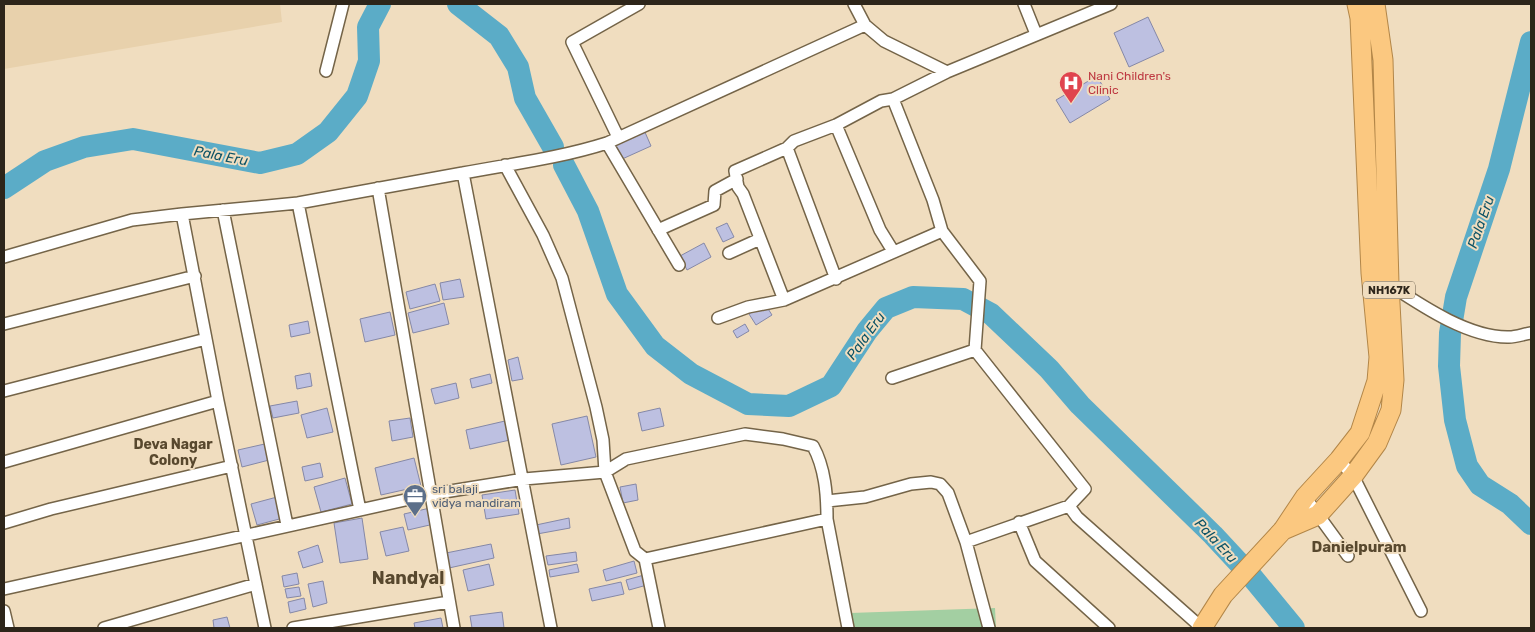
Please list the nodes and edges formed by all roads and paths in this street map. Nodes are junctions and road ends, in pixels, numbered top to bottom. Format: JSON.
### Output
{"nodes":[{"id":1,"x":343,"y":4,"type":"edge"},
{"id":2,"x":639,"y":4,"type":"edge"},
{"id":3,"x":854,"y":4,"type":"edge"},
{"id":4,"x":1024,"y":4,"type":"edge"},
{"id":5,"x":1111,"y":4,"type":"edge"},
{"id":6,"x":1356,"y":4,"type":"edge"},
{"id":7,"x":1375,"y":4,"type":"edge"},
{"id":8,"x":865,"y":25,"type":"junction"},
{"id":9,"x":1036,"y":34,"type":"junction"},
{"id":10,"x":326,"y":71,"type":"dead end"},
{"id":11,"x":947,"y":72,"type":"junction"},
{"id":12,"x":893,"y":99,"type":"junction"},
{"id":13,"x":836,"y":125,"type":"junction"},
{"id":14,"x":618,"y":137,"type":"junction"},
{"id":15,"x":607,"y":143,"type":"junction"},
{"id":16,"x":787,"y":148,"type":"junction"},
{"id":17,"x":505,"y":165,"type":"junction"},
{"id":18,"x":463,"y":173,"type":"junction"},
{"id":19,"x":737,"y":179,"type":"junction"},
{"id":20,"x":378,"y":188,"type":"junction"},
{"id":21,"x":298,"y":203,"type":"junction"},
{"id":22,"x":223,"y":210,"type":"junction"},
{"id":23,"x":182,"y":214,"type":"junction"},
{"id":24,"x":658,"y":230,"type":"junction"},
{"id":25,"x":942,"y":231,"type":"junction"},
{"id":26,"x":760,"y":239,"type":"junction"},
{"id":27,"x":893,"y":251,"type":"junction"},
{"id":28,"x":729,"y":253,"type":"dead end"},
{"id":29,"x":4,"y":258,"type":"edge"},
{"id":30,"x":679,"y":266,"type":"dead end"},
{"id":31,"x":1371,"y":273,"type":"junction"},
{"id":32,"x":195,"y":276,"type":"junction"},
{"id":33,"x":836,"y":279,"type":"junction"},
{"id":34,"x":1389,"y":284,"type":"junction"},
{"id":35,"x":784,"y":300,"type":"junction"},
{"id":36,"x":718,"y":318,"type":"dead end"},
{"id":37,"x":4,"y":324,"type":"edge"},
{"id":38,"x":1531,"y":333,"type":"edge"},
{"id":39,"x":206,"y":339,"type":"junction"},
{"id":40,"x":975,"y":350,"type":"junction"},
{"id":41,"x":892,"y":378,"type":"dead end"},
{"id":42,"x":4,"y":391,"type":"edge"},
{"id":43,"x":218,"y":401,"type":"junction"},
{"id":44,"x":1339,"y":460,"type":"junction"},
{"id":45,"x":4,"y":462,"type":"edge"},
{"id":46,"x":232,"y":466,"type":"junction"},
{"id":47,"x":605,"y":472,"type":"junction"},
{"id":48,"x":1353,"y":476,"type":"junction"},
{"id":49,"x":524,"y":479,"type":"junction"},
{"id":50,"x":432,"y":494,"type":"junction"},
{"id":51,"x":1305,"y":497,"type":"junction"},
{"id":52,"x":827,"y":501,"type":"junction"},
{"id":53,"x":1069,"y":506,"type":"junction"},
{"id":54,"x":360,"y":510,"type":"junction"},
{"id":55,"x":1318,"y":515,"type":"junction"},
{"id":56,"x":827,"y":519,"type":"junction"},
{"id":57,"x":1019,"y":522,"type":"junction"},
{"id":58,"x":4,"y":523,"type":"edge"},
{"id":59,"x":287,"y":525,"type":"junction"},
{"id":60,"x":1283,"y":530,"type":"junction"},
{"id":61,"x":246,"y":534,"type":"junction"},
{"id":62,"x":966,"y":542,"type":"junction"},
{"id":63,"x":1348,"y":556,"type":"dead end"},
{"id":64,"x":645,"y":559,"type":"junction"},
{"id":65,"x":256,"y":584,"type":"junction"},
{"id":66,"x":4,"y":589,"type":"edge"},
{"id":67,"x":449,"y":602,"type":"junction"},
{"id":68,"x":4,"y":611,"type":"edge"},
{"id":69,"x":1421,"y":611,"type":"dead end"},
{"id":70,"x":8,"y":628,"type":"edge"},
{"id":71,"x":104,"y":628,"type":"edge"},
{"id":72,"x":265,"y":628,"type":"edge"},
{"id":73,"x":294,"y":628,"type":"edge"},
{"id":74,"x":454,"y":628,"type":"edge"},
{"id":75,"x":550,"y":628,"type":"edge"},
{"id":76,"x":659,"y":628,"type":"edge"},
{"id":77,"x":848,"y":628,"type":"edge"},
{"id":78,"x":988,"y":628,"type":"edge"},
{"id":79,"x":1109,"y":628,"type":"edge"},
{"id":80,"x":1202,"y":628,"type":"edge"}],
"edges":[{"from":1,"to":10,"type":"street"},
{"from":2,"to":14,"type":"street"},
{"from":3,"to":8,"type":"street"},
{"from":4,"to":9,"type":"street"},
{"from":5,"to":9,"type":"street"},
{"from":6,"to":31,"type":"highway","number":"NH167K"},
{"from":7,"to":34,"type":"highway","number":"NH167K"},
{"from":8,"to":11,"type":"street"},
{"from":8,"to":14,"type":"street"},
{"from":9,"to":11,"type":"street"},
{"from":11,"to":12,"type":"street"},
{"from":12,"to":13,"type":"street"},
{"from":12,"to":25,"type":"street"},
{"from":13,"to":16,"type":"street"},
{"from":13,"to":27,"type":"street"},
{"from":14,"to":15,"type":"street"},
{"from":15,"to":17,"type":"street"},
{"from":15,"to":24,"type":"street"},
{"from":16,"to":19,"type":"street"},
{"from":16,"to":33,"type":"street"},
{"from":17,"to":18,"type":"street"},
{"from":17,"to":47,"type":"street"},
{"from":18,"to":20,"type":"street"},
{"from":18,"to":49,"type":"street"},
{"from":19,"to":24,"type":"street"},
{"from":19,"to":26,"type":"street"},
{"from":20,"to":21,"type":"street"},
{"from":20,"to":50,"type":"street"},
{"from":21,"to":22,"type":"street"},
{"from":21,"to":54,"type":"street"},
{"from":22,"to":23,"type":"street"},
{"from":22,"to":59,"type":"street"},
{"from":23,"to":29,"type":"street"},
{"from":23,"to":32,"type":"street"},
{"from":24,"to":30,"type":"street"},
{"from":25,"to":27,"type":"street"},
{"from":25,"to":40,"type":"street"},
{"from":26,"to":28,"type":"street"},
{"from":26,"to":35,"type":"street"},
{"from":27,"to":33,"type":"street"},
{"from":31,"to":34,"type":"street"},
{"from":31,"to":44,"type":"highway","number":"NH167K"},
{"from":32,"to":37,"type":"street"},
{"from":32,"to":39,"type":"street"},
{"from":33,"to":35,"type":"street"},
{"from":34,"to":38,"type":"street"},
{"from":34,"to":48,"type":"highway","number":"NH167K"},
{"from":35,"to":36,"type":"street"},
{"from":39,"to":42,"type":"street"},
{"from":39,"to":43,"type":"street"},
{"from":40,"to":41,"type":"street"},
{"from":40,"to":53,"type":"street"},
{"from":43,"to":45,"type":"street"},
{"from":43,"to":46,"type":"street"},
{"from":44,"to":48,"type":"street"},
{"from":44,"to":51,"type":"highway","number":"NH167K"},
{"from":46,"to":58,"type":"street"},
{"from":46,"to":61,"type":"street"},
{"from":47,"to":49,"type":"street"},
{"from":47,"to":52,"type":"street"},
{"from":47,"to":64,"type":"street"},
{"from":48,"to":55,"type":"highway","number":"NH167K"},
{"from":48,"to":69,"type":"street"},
{"from":49,"to":50,"type":"street"},
{"from":49,"to":75,"type":"street"},
{"from":50,"to":54,"type":"street"},
{"from":50,"to":67,"type":"street"},
{"from":51,"to":55,"type":"street"},
{"from":51,"to":60,"type":"highway","number":"NH167K"},
{"from":52,"to":56,"type":"street"},
{"from":52,"to":62,"type":"street"},
{"from":53,"to":57,"type":"street"},
{"from":53,"to":80,"type":"street"},
{"from":54,"to":59,"type":"street"},
{"from":55,"to":60,"type":"highway","number":"NH167K"},
{"from":55,"to":63,"type":"street"},
{"from":56,"to":64,"type":"street"},
{"from":56,"to":77,"type":"street"},
{"from":57,"to":62,"type":"street"},
{"from":57,"to":79,"type":"street"},
{"from":59,"to":61,"type":"street"},
{"from":60,"to":80,"type":"highway","number":"NH167K"},
{"from":61,"to":65,"type":"street"},
{"from":61,"to":66,"type":"street"},
{"from":62,"to":78,"type":"street"},
{"from":64,"to":76,"type":"street"},
{"from":65,"to":71,"type":"street"},
{"from":65,"to":72,"type":"street"},
{"from":67,"to":73,"type":"street"},
{"from":67,"to":74,"type":"street"},
{"from":68,"to":70,"type":"street"}]}
